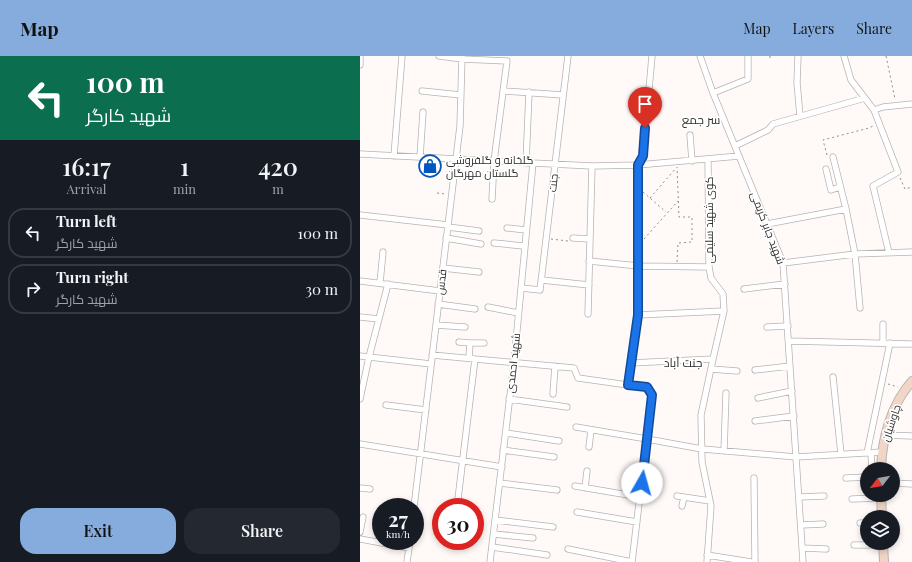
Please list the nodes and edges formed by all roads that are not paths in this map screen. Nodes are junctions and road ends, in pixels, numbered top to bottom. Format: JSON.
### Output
{"nodes":[{"id":1,"x":360,"y":56,"type":"edge"},
{"id":2,"x":402,"y":56,"type":"edge"},
{"id":3,"x":439,"y":56,"type":"edge"},
{"id":4,"x":568,"y":56,"type":"edge"},
{"id":5,"x":652,"y":56,"type":"edge"},
{"id":6,"x":700,"y":56,"type":"edge"},
{"id":7,"x":748,"y":56,"type":"edge"},
{"id":8,"x":798,"y":56,"type":"edge"},
{"id":9,"x":844,"y":56,"type":"edge"},
{"id":10,"x":462,"y":57,"type":"edge"},
{"id":11,"x":360,"y":65,"type":"edge"},
{"id":12,"x":503,"y":90,"type":"junction"},
{"id":13,"x":422,"y":91,"type":"dead end"},
{"id":14,"x":529,"y":92,"type":"junction"},
{"id":15,"x":713,"y":92,"type":"junction"},
{"id":16,"x":461,"y":95,"type":"junction"},
{"id":17,"x":563,"y":95,"type":"junction"},
{"id":18,"x":865,"y":98,"type":"junction"},
{"id":19,"x":912,"y":104,"type":"edge"},
{"id":20,"x":874,"y":110,"type":"junction"},
{"id":21,"x":423,"y":112,"type":"dead end"},
{"id":22,"x":800,"y":116,"type":"junction"},
{"id":23,"x":690,"y":134,"type":"dead end"},
{"id":24,"x":735,"y":146,"type":"junction"},
{"id":25,"x":360,"y":154,"type":"edge"},
{"id":26,"x":394,"y":156,"type":"junction"},
{"id":27,"x":739,"y":156,"type":"junction"},
{"id":28,"x":420,"y":157,"type":"junction"},
{"id":29,"x":833,"y":157,"type":"road end"},
{"id":30,"x":456,"y":159,"type":"junction"},
{"id":31,"x":708,"y":159,"type":"junction"},
{"id":32,"x":494,"y":161,"type":"junction"},
{"id":33,"x":692,"y":161,"type":"junction"},
{"id":34,"x":526,"y":163,"type":"junction"},
{"id":35,"x":533,"y":163,"type":"junction"},
{"id":36,"x":555,"y":164,"type":"junction"},
{"id":37,"x":638,"y":165,"type":"junction"},
{"id":38,"x":592,"y":166,"type":"junction"},
{"id":39,"x":826,"y":169,"type":"dead end"},
{"id":40,"x":840,"y":187,"type":"junction"},
{"id":41,"x":492,"y":199,"type":"dead end"},
{"id":42,"x":846,"y":209,"type":"junction"},
{"id":43,"x":360,"y":215,"type":"edge"},
{"id":44,"x":768,"y":224,"type":"junction"},
{"id":45,"x":448,"y":226,"type":"junction"},
{"id":46,"x":506,"y":228,"type":"dead end"},
{"id":47,"x":479,"y":230,"type":"dead end"},
{"id":48,"x":526,"y":230,"type":"junction"},
{"id":49,"x":446,"y":238,"type":"junction"},
{"id":50,"x":573,"y":238,"type":"road end"},
{"id":51,"x":590,"y":239,"type":"junction"},
{"id":52,"x":494,"y":243,"type":"dead end"},
{"id":53,"x":481,"y":244,"type":"dead end"},
{"id":54,"x":524,"y":246,"type":"junction"},
{"id":55,"x":383,"y":252,"type":"dead end"},
{"id":56,"x":912,"y":252,"type":"edge"},
{"id":57,"x":889,"y":253,"type":"junction"},
{"id":58,"x":855,"y":254,"type":"junction"},
{"id":59,"x":590,"y":261,"type":"junction"},
{"id":60,"x":783,"y":263,"type":"junction"},
{"id":61,"x":639,"y":266,"type":"junction"},
{"id":62,"x":709,"y":267,"type":"junction"},
{"id":63,"x":443,"y":268,"type":"junction"},
{"id":64,"x":479,"y":272,"type":"dead end"},
{"id":65,"x":542,"y":280,"type":"junction"},
{"id":66,"x":360,"y":281,"type":"edge"},
{"id":67,"x":380,"y":283,"type":"junction"},
{"id":68,"x":388,"y":284,"type":"junction"},
{"id":69,"x":785,"y":284,"type":"junction"},
{"id":70,"x":589,"y":285,"type":"junction"},
{"id":71,"x":521,"y":288,"type":"junction"},
{"id":72,"x":744,"y":289,"type":"dead end"},
{"id":73,"x":440,"y":291,"type":"junction"},
{"id":74,"x":438,"y":304,"type":"junction"},
{"id":75,"x":488,"y":307,"type":"dead end"},
{"id":76,"x":860,"y":308,"type":"dead end"},
{"id":77,"x":475,"y":309,"type":"dead end"},
{"id":78,"x":724,"y":311,"type":"junction"},
{"id":79,"x":518,"y":313,"type":"junction"},
{"id":80,"x":588,"y":314,"type":"dead end"},
{"id":81,"x":638,"y":315,"type":"junction"},
{"id":82,"x":360,"y":317,"type":"edge"},
{"id":83,"x":379,"y":319,"type":"junction"},
{"id":84,"x":883,"y":324,"type":"dead end"},
{"id":85,"x":436,"y":325,"type":"junction"},
{"id":86,"x":788,"y":326,"type":"junction"},
{"id":87,"x":465,"y":327,"type":"dead end"},
{"id":88,"x":767,"y":327,"type":"dead end"},
{"id":89,"x":788,"y":341,"type":"junction"},
{"id":90,"x":459,"y":342,"type":"dead end"},
{"id":91,"x":470,"y":343,"type":"junction"},
{"id":92,"x":484,"y":343,"type":"dead end"},
{"id":93,"x":887,"y":343,"type":"junction"},
{"id":94,"x":912,"y":344,"type":"edge"},
{"id":95,"x":432,"y":355,"type":"junction"},
{"id":96,"x":360,"y":356,"type":"edge"},
{"id":97,"x":369,"y":357,"type":"junction"},
{"id":98,"x":472,"y":359,"type":"junction"},
{"id":99,"x":713,"y":359,"type":"junction"},
{"id":100,"x":514,"y":362,"type":"junction"},
{"id":101,"x":631,"y":363,"type":"junction"},
{"id":102,"x":431,"y":364,"type":"junction"},
{"id":103,"x":555,"y":366,"type":"junction"},
{"id":104,"x":790,"y":366,"type":"junction"},
{"id":105,"x":711,"y":369,"type":"junction"},
{"id":106,"x":755,"y":370,"type":"dead end"},
{"id":107,"x":737,"y":371,"type":"dead end"},
{"id":108,"x":833,"y":377,"type":"dead end"},
{"id":109,"x":912,"y":381,"type":"edge"},
{"id":110,"x":628,"y":385,"type":"junction"},
{"id":111,"x":908,"y":389,"type":"edge"},
{"id":112,"x":792,"y":391,"type":"junction"},
{"id":113,"x":726,"y":393,"type":"dead end"},
{"id":114,"x":553,"y":394,"type":"dead end"},
{"id":115,"x":758,"y":398,"type":"dead end"},
{"id":116,"x":360,"y":399,"type":"edge"},
{"id":117,"x":509,"y":399,"type":"junction"},
{"id":118,"x":386,"y":405,"type":"dead end"},
{"id":119,"x":567,"y":407,"type":"dead end"},
{"id":120,"x":426,"y":410,"type":"junction"},
{"id":121,"x":794,"y":416,"type":"junction"},
{"id":122,"x":755,"y":421,"type":"dead end"},
{"id":123,"x":576,"y":428,"type":"dead end"},
{"id":124,"x":591,"y":430,"type":"junction"},
{"id":125,"x":506,"y":433,"type":"junction"},
{"id":126,"x":885,"y":435,"type":"junction"},
{"id":127,"x":912,"y":436,"type":"edge"},
{"id":128,"x":647,"y":439,"type":"junction"},
{"id":129,"x":559,"y":441,"type":"dead end"},
{"id":130,"x":360,"y":444,"type":"edge"},
{"id":131,"x":590,"y":447,"type":"dead end"},
{"id":132,"x":702,"y":449,"type":"junction"},
{"id":133,"x":504,"y":450,"type":"junction"},
{"id":134,"x":724,"y":451,"type":"junction"},
{"id":135,"x":882,"y":452,"type":"junction"},
{"id":136,"x":869,"y":453,"type":"junction"},
{"id":137,"x":421,"y":454,"type":"junction"},
{"id":138,"x":841,"y":454,"type":"junction"},
{"id":139,"x":554,"y":457,"type":"dead end"},
{"id":140,"x":796,"y":457,"type":"junction"},
{"id":141,"x":462,"y":461,"type":"junction"},
{"id":142,"x":871,"y":462,"type":"edge"},
{"id":143,"x":881,"y":462,"type":"edge"},
{"id":144,"x":502,"y":467,"type":"junction"},
{"id":145,"x":587,"y":471,"type":"dead end"},
{"id":146,"x":860,"y":477,"type":"edge"},
{"id":147,"x":754,"y":478,"type":"dead end"},
{"id":148,"x":846,"y":478,"type":"dead end"},
{"id":149,"x":500,"y":482,"type":"junction"},
{"id":150,"x":900,"y":483,"type":"edge"},
{"id":151,"x":912,"y":484,"type":"edge"},
{"id":152,"x":575,"y":486,"type":"dead end"},
{"id":153,"x":360,"y":488,"type":"edge"},
{"id":154,"x":585,"y":488,"type":"junction"},
{"id":155,"x":370,"y":490,"type":"dead end"},
{"id":156,"x":557,"y":490,"type":"dead end"},
{"id":157,"x":677,"y":496,"type":"dead end"},
{"id":158,"x":799,"y":496,"type":"junction"},
{"id":159,"x":824,"y":496,"type":"dead end"},
{"id":160,"x":640,"y":497,"type":"junction"},
{"id":161,"x":684,"y":497,"type":"junction"},
{"id":162,"x":415,"y":498,"type":"edge"},
{"id":163,"x":458,"y":498,"type":"edge"},
{"id":164,"x":860,"y":498,"type":"edge"},
{"id":165,"x":852,"y":499,"type":"dead end"},
{"id":166,"x":710,"y":501,"type":"junction"},
{"id":167,"x":682,"y":506,"type":"dead end"},
{"id":168,"x":577,"y":512,"type":"dead end"},
{"id":169,"x":363,"y":517,"type":"dead end"},
{"id":170,"x":495,"y":520,"type":"junction"},
{"id":171,"x":637,"y":522,"type":"junction"},
{"id":172,"x":823,"y":524,"type":"dead end"},
{"id":173,"x":801,"y":525,"type":"junction"},
{"id":174,"x":553,"y":527,"type":"dead end"},
{"id":175,"x":360,"y":532,"type":"edge"},
{"id":176,"x":494,"y":534,"type":"junction"},
{"id":177,"x":532,"y":538,"type":"dead end"},
{"id":178,"x":360,"y":539,"type":"edge"},
{"id":179,"x":372,"y":541,"type":"edge"},
{"id":180,"x":854,"y":545,"type":"dead end"},
{"id":181,"x":860,"y":545,"type":"edge"},
{"id":182,"x":492,"y":547,"type":"junction"},
{"id":183,"x":802,"y":548,"type":"junction"},
{"id":184,"x":568,"y":549,"type":"dead end"},
{"id":185,"x":826,"y":549,"type":"dead end"},
{"id":186,"x":409,"y":550,"type":"edge"},
{"id":187,"x":883,"y":550,"type":"edge"},
{"id":188,"x":547,"y":555,"type":"dead end"},
{"id":189,"x":708,"y":555,"type":"junction"},
{"id":190,"x":408,"y":562,"type":"edge"},
{"id":191,"x":490,"y":562,"type":"edge"},
{"id":192,"x":632,"y":562,"type":"edge"},
{"id":193,"x":707,"y":562,"type":"edge"},
{"id":194,"x":750,"y":562,"type":"edge"},
{"id":195,"x":755,"y":562,"type":"edge"},
{"id":196,"x":803,"y":562,"type":"edge"},
{"id":197,"x":884,"y":562,"type":"edge"}],
"edges":[{"from":1,"to":11,"type":"street"},
{"from":2,"to":26,"type":"street"},
{"from":3,"to":10,"type":"street"},
{"from":4,"to":17,"type":"street","name":"جنت"},
{"from":5,"to":37,"type":"street"},
{"from":6,"to":15,"type":"street","name":"شهید جابر کریمی"},
{"from":7,"to":15,"type":"street"},
{"from":8,"to":22,"type":"street"},
{"from":9,"to":18,"type":"street"},
{"from":10,"to":12,"type":"street"},
{"from":10,"to":16,"type":"street","name":"قدس"},
{"from":12,"to":14,"type":"street"},
{"from":12,"to":32,"type":"street"},
{"from":13,"to":16,"type":"street"},
{"from":14,"to":17,"type":"street"},
{"from":14,"to":34,"type":"street"},
{"from":15,"to":24,"type":"street","name":"شهید جابر کریمی"},
{"from":16,"to":30,"type":"street","name":"قدس"},
{"from":17,"to":36,"type":"street","name":"جنت"},
{"from":18,"to":20,"type":"street"},
{"from":18,"to":22,"type":"street"},
{"from":19,"to":20,"type":"street"},
{"from":20,"to":57,"type":"street"},
{"from":21,"to":28,"type":"street"},
{"from":22,"to":24,"type":"street"},
{"from":23,"to":33,"type":"street"},
{"from":24,"to":27,"type":"street","name":"شهید جابر کریمی"},
{"from":25,"to":26,"type":"street"},
{"from":26,"to":28,"type":"street"},
{"from":27,"to":31,"type":"street"},
{"from":27,"to":44,"type":"street","name":"شهید جابر کریمی"},
{"from":28,"to":30,"type":"street"},
{"from":29,"to":40,"type":"street"},
{"from":30,"to":32,"type":"street"},
{"from":30,"to":45,"type":"street","name":"قدس"},
{"from":31,"to":33,"type":"street"},
{"from":31,"to":62,"type":"street","name":"کوی شهید سلیمی"},
{"from":32,"to":34,"type":"street"},
{"from":32,"to":41,"type":"street"},
{"from":33,"to":37,"type":"street"},
{"from":34,"to":35,"type":"street"},
{"from":35,"to":36,"type":"street"},
{"from":35,"to":48,"type":"street","name":"شهید احمدی"},
{"from":36,"to":38,"type":"street"},
{"from":36,"to":65,"type":"street","name":"جنت"},
{"from":37,"to":38,"type":"street"},
{"from":37,"to":61,"type":"street"},
{"from":38,"to":51,"type":"street"},
{"from":39,"to":40,"type":"street"},
{"from":40,"to":42,"type":"street"},
{"from":42,"to":44,"type":"street"},
{"from":42,"to":58,"type":"street"},
{"from":43,"to":45,"type":"street"},
{"from":44,"to":60,"type":"street","name":"شهید جابر کریمی"},
{"from":45,"to":47,"type":"street"},
{"from":45,"to":49,"type":"street","name":"قدس"},
{"from":46,"to":48,"type":"street"},
{"from":48,"to":54,"type":"street","name":"شهید احمدی"},
{"from":49,"to":53,"type":"street"},
{"from":49,"to":63,"type":"street","name":"قدس"},
{"from":50,"to":51,"type":"street"},
{"from":51,"to":59,"type":"street"},
{"from":52,"to":54,"type":"street"},
{"from":54,"to":71,"type":"street","name":"شهید احمدی"},
{"from":55,"to":67,"type":"street"},
{"from":56,"to":57,"type":"street"},
{"from":57,"to":58,"type":"street"},
{"from":58,"to":60,"type":"street"},
{"from":58,"to":76,"type":"street"},
{"from":59,"to":61,"type":"street"},
{"from":59,"to":70,"type":"street"},
{"from":60,"to":69,"type":"street","name":"شهید جابر کریمی"},
{"from":61,"to":62,"type":"street"},
{"from":61,"to":81,"type":"street"},
{"from":62,"to":78,"type":"street","name":"کوی شهید سلیمی"},
{"from":63,"to":64,"type":"street"},
{"from":63,"to":73,"type":"street","name":"قدس"},
{"from":65,"to":70,"type":"street"},
{"from":65,"to":71,"type":"street"},
{"from":66,"to":67,"type":"street"},
{"from":67,"to":68,"type":"street"},
{"from":68,"to":73,"type":"street"},
{"from":68,"to":83,"type":"street"},
{"from":69,"to":72,"type":"street"},
{"from":69,"to":86,"type":"street","name":"شهید جابر کریمی"},
{"from":70,"to":80,"type":"street"},
{"from":71,"to":79,"type":"street","name":"شهید احمدی"},
{"from":73,"to":74,"type":"street","name":"قدس"},
{"from":74,"to":77,"type":"street"},
{"from":74,"to":85,"type":"street","name":"قدس"},
{"from":75,"to":79,"type":"street"},
{"from":78,"to":81,"type":"street"},
{"from":78,"to":99,"type":"street","name":"کوی شهید سلیمی"},
{"from":79,"to":100,"type":"street","name":"شهید احمدی"},
{"from":81,"to":101,"type":"street"},
{"from":82,"to":83,"type":"street"},
{"from":83,"to":97,"type":"street"},
{"from":84,"to":93,"type":"street"},
{"from":85,"to":87,"type":"street"},
{"from":85,"to":95,"type":"street","name":"قدس"},
{"from":86,"to":88,"type":"street"},
{"from":86,"to":89,"type":"street","name":"شهید جابر کریمی"},
{"from":89,"to":93,"type":"street"},
{"from":89,"to":104,"type":"street","name":"شهید جابر کریمی"},
{"from":90,"to":91,"type":"street"},
{"from":91,"to":92,"type":"street"},
{"from":91,"to":98,"type":"street"},
{"from":93,"to":94,"type":"street"},
{"from":93,"to":136,"type":"street"},
{"from":95,"to":98,"type":"street"},
{"from":95,"to":102,"type":"street","name":"قدس"},
{"from":96,"to":97,"type":"street"},
{"from":97,"to":102,"type":"street"},
{"from":97,"to":116,"type":"street"},
{"from":98,"to":100,"type":"street"},
{"from":98,"to":141,"type":"street"},
{"from":99,"to":101,"type":"street"},
{"from":99,"to":105,"type":"street","name":"کوی شهید سلیمی"},
{"from":100,"to":103,"type":"street"},
{"from":100,"to":117,"type":"street","name":"شهید احمدی"},
{"from":101,"to":110,"type":"street"},
{"from":102,"to":120,"type":"street","name":"قدس"},
{"from":103,"to":110,"type":"street"},
{"from":103,"to":114,"type":"street"},
{"from":104,"to":106,"type":"street"},
{"from":104,"to":112,"type":"street","name":"شهید جابر کریمی"},
{"from":105,"to":107,"type":"street"},
{"from":105,"to":132,"type":"street","name":"کوی شهید سلیمی"},
{"from":108,"to":138,"type":"street"},
{"from":109,"to":111,"type":"main road","name":"چاوشیان"},
{"from":110,"to":128,"type":"street"},
{"from":111,"to":126,"type":"main road","name":"چاوشیان"},
{"from":112,"to":115,"type":"street"},
{"from":112,"to":121,"type":"street","name":"شهید جابر کریمی"},
{"from":113,"to":134,"type":"street"},
{"from":117,"to":119,"type":"street"},
{"from":117,"to":125,"type":"street","name":"شهید احمدی"},
{"from":118,"to":120,"type":"street"},
{"from":120,"to":137,"type":"street","name":"قدس"},
{"from":121,"to":122,"type":"street"},
{"from":121,"to":140,"type":"street","name":"شهید جابر کریمی"},
{"from":123,"to":124,"type":"street"},
{"from":124,"to":128,"type":"street"},
{"from":124,"to":131,"type":"street"},
{"from":125,"to":129,"type":"street"},
{"from":125,"to":133,"type":"street","name":"شهید احمدی"},
{"from":126,"to":127,"type":"street"},
{"from":126,"to":135,"type":"main road","name":"چاوشیان"},
{"from":128,"to":132,"type":"street"},
{"from":128,"to":160,"type":"street"},
{"from":130,"to":137,"type":"street"},
{"from":132,"to":134,"type":"street"},
{"from":132,"to":166,"type":"street","name":"کوی شهید سلیمی"},
{"from":133,"to":139,"type":"street"},
{"from":133,"to":144,"type":"street","name":"شهید احمدی"},
{"from":134,"to":140,"type":"street"},
{"from":135,"to":136,"type":"street"},
{"from":135,"to":143,"type":"main road","name":"چاوشیان"},
{"from":136,"to":138,"type":"street"},
{"from":136,"to":142,"type":"street"},
{"from":137,"to":141,"type":"street"},
{"from":137,"to":162,"type":"street","name":"قدس"},
{"from":138,"to":140,"type":"street"},
{"from":140,"to":158,"type":"street","name":"شهید جابر کریمی"},
{"from":141,"to":144,"type":"street"},
{"from":141,"to":163,"type":"street"},
{"from":144,"to":149,"type":"street","name":"شهید احمدی"},
{"from":145,"to":154,"type":"street"},
{"from":146,"to":148,"type":"street"},
{"from":147,"to":195,"type":"street"},
{"from":149,"to":156,"type":"street"},
{"from":149,"to":170,"type":"street","name":"شهید احمدی"},
{"from":150,"to":151,"type":"street"},
{"from":152,"to":154,"type":"street"},
{"from":153,"to":155,"type":"street"},
{"from":154,"to":160,"type":"street"},
{"from":157,"to":161,"type":"street"},
{"from":158,"to":159,"type":"street"},
{"from":158,"to":173,"type":"street","name":"شهید جابر کریمی"},
{"from":160,"to":171,"type":"street"},
{"from":161,"to":166,"type":"street"},
{"from":161,"to":167,"type":"street"},
{"from":164,"to":165,"type":"street"},
{"from":166,"to":189,"type":"street","name":"کوی شهید سلیمی"},
{"from":168,"to":171,"type":"street"},
{"from":169,"to":175,"type":"street"},
{"from":170,"to":174,"type":"street"},
{"from":170,"to":176,"type":"street","name":"شهید احمدی"},
{"from":171,"to":192,"type":"street"},
{"from":172,"to":173,"type":"street"},
{"from":173,"to":183,"type":"street","name":"شهید جابر کریمی"},
{"from":176,"to":177,"type":"street"},
{"from":176,"to":182,"type":"street","name":"شهید احمدی"},
{"from":178,"to":179,"type":"street"},
{"from":180,"to":181,"type":"street"},
{"from":182,"to":188,"type":"street"},
{"from":182,"to":191,"type":"street","name":"شهید احمدی"},
{"from":183,"to":185,"type":"street"},
{"from":183,"to":196,"type":"street","name":"شهید جابر کریمی"},
{"from":184,"to":192,"type":"street"},
{"from":186,"to":190,"type":"street"},
{"from":187,"to":197,"type":"main road"},
{"from":189,"to":193,"type":"street","name":"کوی شهید سلیمی"},
{"from":189,"to":194,"type":"street"}]}
